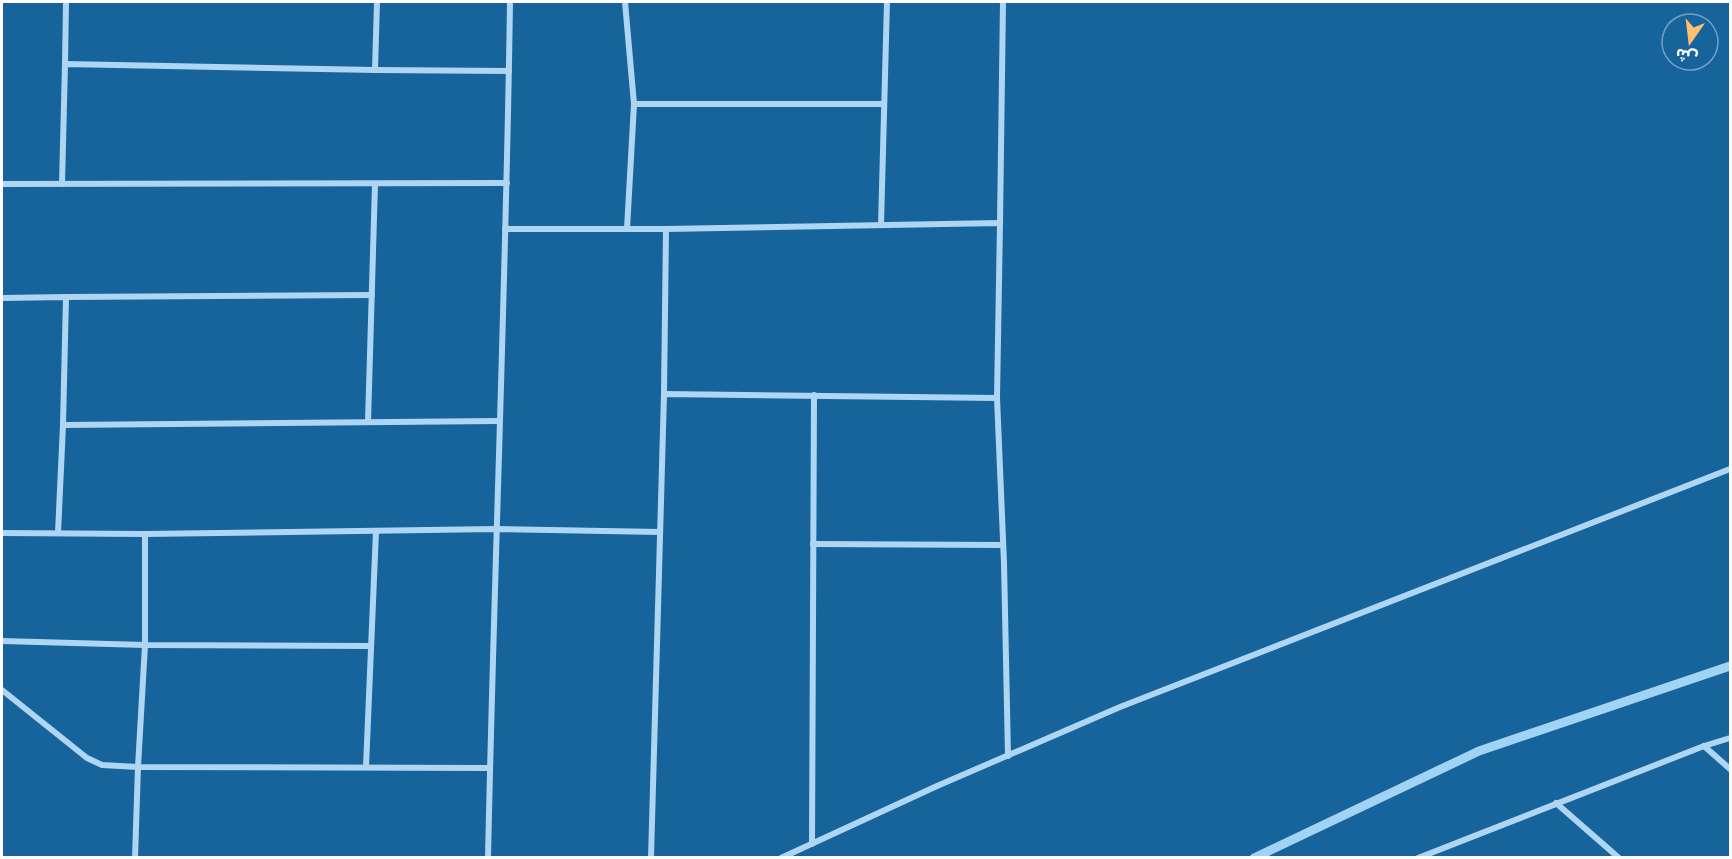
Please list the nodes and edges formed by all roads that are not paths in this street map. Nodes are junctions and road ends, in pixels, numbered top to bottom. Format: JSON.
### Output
{"nodes":[{"id":1,"x":66,"y":2,"type":"edge"},
{"id":2,"x":377,"y":2,"type":"edge"},
{"id":3,"x":510,"y":2,"type":"edge"},
{"id":4,"x":625,"y":2,"type":"edge"},
{"id":5,"x":887,"y":2,"type":"edge"},
{"id":6,"x":1003,"y":2,"type":"edge"},
{"id":7,"x":65,"y":64,"type":"junction"},
{"id":8,"x":375,"y":70,"type":"junction"},
{"id":9,"x":509,"y":71,"type":"junction"},
{"id":10,"x":634,"y":104,"type":"junction"},
{"id":11,"x":883,"y":104,"type":"junction"},
{"id":12,"x":507,"y":183,"type":"junction"},
{"id":13,"x":2,"y":184,"type":"edge"},
{"id":14,"x":62,"y":184,"type":"junction"},
{"id":15,"x":375,"y":184,"type":"junction"},
{"id":16,"x":1000,"y":223,"type":"junction"},
{"id":17,"x":881,"y":225,"type":"junction"},
{"id":18,"x":505,"y":229,"type":"junction"},
{"id":19,"x":627,"y":229,"type":"junction"},
{"id":20,"x":666,"y":229,"type":"junction"},
{"id":21,"x":372,"y":294,"type":"junction"},
{"id":22,"x":66,"y":297,"type":"junction"},
{"id":23,"x":2,"y":298,"type":"edge"},
{"id":24,"x":664,"y":394,"type":"junction"},
{"id":25,"x":814,"y":395,"type":"junction"},
{"id":26,"x":997,"y":398,"type":"junction"},
{"id":27,"x":499,"y":421,"type":"junction"},
{"id":28,"x":368,"y":422,"type":"junction"},
{"id":29,"x":63,"y":425,"type":"junction"},
{"id":30,"x":1731,"y":469,"type":"edge"},
{"id":31,"x":496,"y":529,"type":"junction"},
{"id":32,"x":376,"y":531,"type":"junction"},
{"id":33,"x":660,"y":532,"type":"junction"},
{"id":34,"x":2,"y":533,"type":"edge"},
{"id":35,"x":58,"y":533,"type":"junction"},
{"id":36,"x":145,"y":534,"type":"junction"},
{"id":37,"x":813,"y":544,"type":"junction"},
{"id":38,"x":1003,"y":544,"type":"junction"},
{"id":39,"x":2,"y":641,"type":"edge"},
{"id":40,"x":145,"y":645,"type":"junction"},
{"id":41,"x":371,"y":646,"type":"junction"},
{"id":42,"x":2,"y":690,"type":"edge"},
{"id":43,"x":1731,"y":738,"type":"edge"},
{"id":44,"x":1704,"y":746,"type":"junction"},
{"id":45,"x":1008,"y":756,"type":"junction"},
{"id":46,"x":138,"y":767,"type":"junction"},
{"id":47,"x":366,"y":767,"type":"junction"},
{"id":48,"x":490,"y":768,"type":"junction"},
{"id":49,"x":1731,"y":769,"type":"edge"},
{"id":50,"x":1556,"y":803,"type":"junction"},
{"id":51,"x":812,"y":844,"type":"junction"},
{"id":52,"x":135,"y":858,"type":"edge"},
{"id":53,"x":488,"y":858,"type":"edge"},
{"id":54,"x":651,"y":858,"type":"edge"},
{"id":55,"x":781,"y":858,"type":"edge"},
{"id":56,"x":1418,"y":858,"type":"edge"},
{"id":57,"x":1619,"y":858,"type":"edge"}],
"edges":[{"from":1,"to":7,"type":"street"},
{"from":2,"to":8,"type":"street"},
{"from":3,"to":9,"type":"street"},
{"from":4,"to":10,"type":"street"},
{"from":5,"to":11,"type":"street"},
{"from":6,"to":16,"type":"street"},
{"from":7,"to":8,"type":"street"},
{"from":7,"to":14,"type":"street"},
{"from":8,"to":9,"type":"street"},
{"from":9,"to":12,"type":"street"},
{"from":10,"to":11,"type":"street"},
{"from":10,"to":19,"type":"street"},
{"from":11,"to":17,"type":"street"},
{"from":12,"to":15,"type":"street"},
{"from":12,"to":18,"type":"street"},
{"from":13,"to":14,"type":"street"},
{"from":14,"to":15,"type":"street"},
{"from":15,"to":21,"type":"street"},
{"from":16,"to":17,"type":"street"},
{"from":16,"to":26,"type":"street"},
{"from":17,"to":20,"type":"street"},
{"from":18,"to":19,"type":"street"},
{"from":18,"to":27,"type":"street"},
{"from":19,"to":20,"type":"street"},
{"from":20,"to":24,"type":"street"},
{"from":21,"to":22,"type":"street"},
{"from":21,"to":28,"type":"street"},
{"from":22,"to":23,"type":"street"},
{"from":22,"to":29,"type":"street"},
{"from":24,"to":25,"type":"street"},
{"from":24,"to":33,"type":"street"},
{"from":25,"to":26,"type":"street"},
{"from":25,"to":37,"type":"street"},
{"from":26,"to":38,"type":"street"},
{"from":27,"to":28,"type":"street"},
{"from":27,"to":31,"type":"street"},
{"from":28,"to":29,"type":"street"},
{"from":29,"to":35,"type":"street"},
{"from":30,"to":45,"type":"street"},
{"from":31,"to":32,"type":"street"},
{"from":31,"to":33,"type":"street"},
{"from":31,"to":48,"type":"street"},
{"from":32,"to":36,"type":"street"},
{"from":32,"to":41,"type":"street"},
{"from":33,"to":54,"type":"street"},
{"from":34,"to":35,"type":"street"},
{"from":35,"to":36,"type":"street"},
{"from":36,"to":40,"type":"street"},
{"from":37,"to":38,"type":"street"},
{"from":37,"to":51,"type":"street"},
{"from":38,"to":45,"type":"street"},
{"from":39,"to":40,"type":"street"},
{"from":40,"to":41,"type":"street"},
{"from":40,"to":46,"type":"street"},
{"from":41,"to":47,"type":"street"},
{"from":42,"to":46,"type":"street"},
{"from":43,"to":44,"type":"street"},
{"from":44,"to":49,"type":"street"},
{"from":44,"to":50,"type":"street"},
{"from":45,"to":51,"type":"street"},
{"from":46,"to":47,"type":"street"},
{"from":46,"to":52,"type":"street"},
{"from":47,"to":48,"type":"street"},
{"from":48,"to":53,"type":"street"},
{"from":50,"to":56,"type":"street"},
{"from":50,"to":57,"type":"street"},
{"from":51,"to":55,"type":"street"}]}
